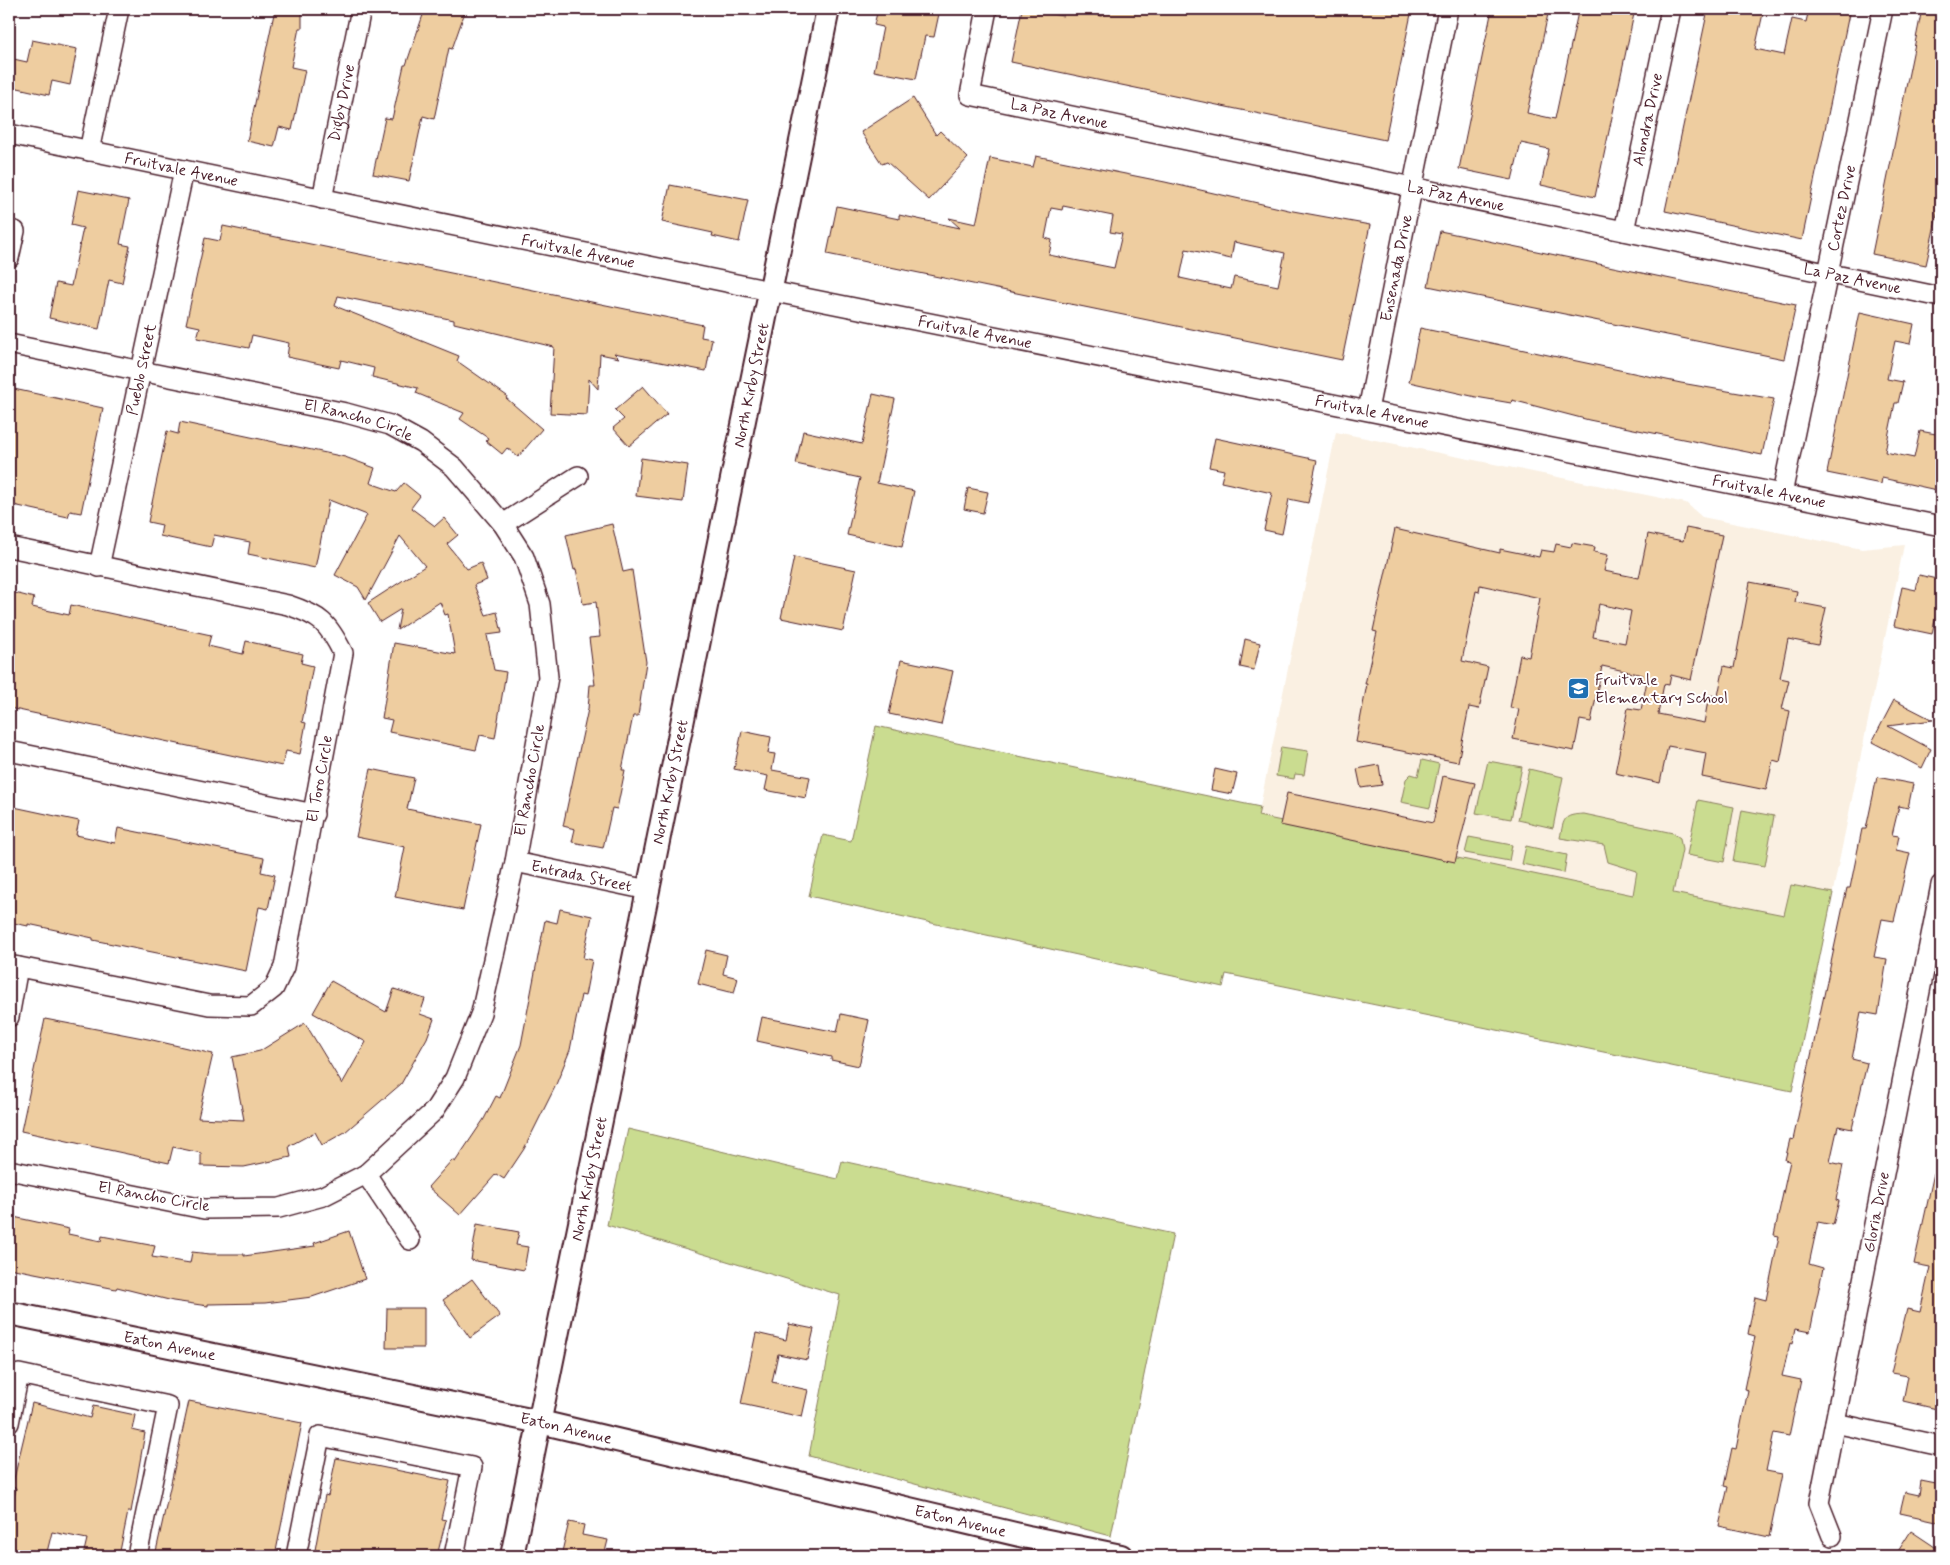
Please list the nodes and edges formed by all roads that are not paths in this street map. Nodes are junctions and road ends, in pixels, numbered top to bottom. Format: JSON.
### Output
{"nodes":[{"id":1,"x":119,"y":9,"type":"edge"},
{"id":2,"x":361,"y":9,"type":"edge"},
{"id":3,"x":828,"y":9,"type":"edge"},
{"id":4,"x":987,"y":9,"type":"edge"},
{"id":5,"x":1448,"y":9,"type":"edge"},
{"id":6,"x":1671,"y":9,"type":"edge"},
{"id":7,"x":1884,"y":9,"type":"edge"},
{"id":8,"x":9,"y":134,"type":"edge"},
{"id":9,"x":89,"y":151,"type":"junction"},
{"id":10,"x":184,"y":170,"type":"junction"},
{"id":11,"x":1412,"y":187,"type":"junction"},
{"id":12,"x":322,"y":199,"type":"junction"},
{"id":13,"x":15,"y":231,"type":"dead end"},
{"id":14,"x":1624,"y":231,"type":"junction"},
{"id":15,"x":9,"y":258,"type":"edge"},
{"id":16,"x":1829,"y":274,"type":"junction"},
{"id":17,"x":770,"y":291,"type":"junction"},
{"id":18,"x":1941,"y":297,"type":"edge"},
{"id":19,"x":9,"y":344,"type":"edge"},
{"id":20,"x":140,"y":371,"type":"junction"},
{"id":21,"x":1368,"y":410,"type":"junction"},
{"id":22,"x":578,"y":476,"type":"dead end"},
{"id":23,"x":1782,"y":494,"type":"junction"},
{"id":24,"x":504,"y":524,"type":"junction"},
{"id":25,"x":1941,"y":526,"type":"edge"},
{"id":26,"x":9,"y":547,"type":"edge"},
{"id":27,"x":98,"y":567,"type":"junction"},
{"id":28,"x":9,"y":751,"type":"edge"},
{"id":29,"x":314,"y":814,"type":"junction"},
{"id":30,"x":515,"y":862,"type":"junction"},
{"id":31,"x":1941,"y":885,"type":"edge"},
{"id":32,"x":648,"y":890,"type":"junction"},
{"id":33,"x":13,"y":966,"type":"edge"},
{"id":34,"x":9,"y":1017,"type":"edge"},
{"id":35,"x":9,"y":1170,"type":"edge"},
{"id":36,"x":366,"y":1174,"type":"junction"},
{"id":37,"x":410,"y":1240,"type":"dead end"},
{"id":38,"x":9,"y":1313,"type":"edge"},
{"id":39,"x":540,"y":1422,"type":"junction"},
{"id":40,"x":9,"y":1423,"type":"edge"},
{"id":41,"x":1834,"y":1423,"type":"junction"},
{"id":42,"x":1941,"y":1446,"type":"edge"},
{"id":43,"x":1832,"y":1536,"type":"dead end"},
{"id":44,"x":137,"y":1556,"type":"edge"},
{"id":45,"x":296,"y":1556,"type":"edge"},
{"id":46,"x":454,"y":1556,"type":"edge"},
{"id":47,"x":512,"y":1556,"type":"edge"},
{"id":48,"x":1120,"y":1556,"type":"edge"}],
"edges":[{"from":1,"to":9,"type":"street"},
{"from":2,"to":12,"type":"street","name":"Digby Drive"},
{"from":3,"to":17,"type":"street","name":"North Kirby Street"},
{"from":4,"to":11,"type":"street","name":"La Paz Avenue"},
{"from":5,"to":11,"type":"street","name":"Ensenada Drive"},
{"from":6,"to":14,"type":"street","name":"Alondra Drive"},
{"from":7,"to":16,"type":"street","name":"Cortez Drive"},
{"from":8,"to":9,"type":"street","name":"Fruitvale Avenue"},
{"from":9,"to":10,"type":"street","name":"Fruitvale Avenue"},
{"from":10,"to":12,"type":"street","name":"Fruitvale Avenue"},
{"from":10,"to":20,"type":"street","name":"Pueblo Street"},
{"from":11,"to":14,"type":"street","name":"La Paz Avenue"},
{"from":11,"to":21,"type":"street","name":"Ensenada Drive"},
{"from":12,"to":17,"type":"street","name":"Fruitvale Avenue"},
{"from":13,"to":15,"type":"street"},
{"from":14,"to":16,"type":"street","name":"La Paz Avenue"},
{"from":16,"to":18,"type":"street","name":"La Paz Avenue"},
{"from":16,"to":23,"type":"street","name":"Cortez Drive"},
{"from":17,"to":21,"type":"street","name":"Fruitvale Avenue"},
{"from":17,"to":32,"type":"street","name":"North Kirby Street"},
{"from":19,"to":20,"type":"street","name":"El Rancho Circle"},
{"from":20,"to":24,"type":"street","name":"El Rancho Circle"},
{"from":20,"to":27,"type":"street","name":"Pueblo Street"},
{"from":21,"to":23,"type":"street","name":"Fruitvale Avenue"},
{"from":22,"to":24,"type":"street"},
{"from":23,"to":25,"type":"street","name":"Fruitvale Avenue"},
{"from":24,"to":30,"type":"street","name":"El Rancho Circle"},
{"from":26,"to":27,"type":"street","name":"El Toro Circle"},
{"from":27,"to":29,"type":"street","name":"El Toro Circle"},
{"from":28,"to":29,"type":"street"},
{"from":29,"to":33,"type":"street","name":"El Toro Circle"},
{"from":30,"to":32,"type":"street","name":"Entrada Street"},
{"from":30,"to":36,"type":"street","name":"El Rancho Circle"},
{"from":31,"to":41,"type":"street","name":"Gloria Drive"},
{"from":32,"to":39,"type":"street","name":"North Kirby Street"},
{"from":33,"to":34,"type":"street"},
{"from":35,"to":36,"type":"street","name":"El Rancho Circle"},
{"from":36,"to":37,"type":"street"},
{"from":38,"to":39,"type":"street","name":"Eaton Avenue"},
{"from":39,"to":47,"type":"street","name":"North Kirby Street"},
{"from":39,"to":48,"type":"street","name":"Eaton Avenue"},
{"from":40,"to":44,"type":"street"},
{"from":41,"to":42,"type":"street"},
{"from":41,"to":43,"type":"street","name":"Gloria Drive"},
{"from":45,"to":46,"type":"street"}]}
